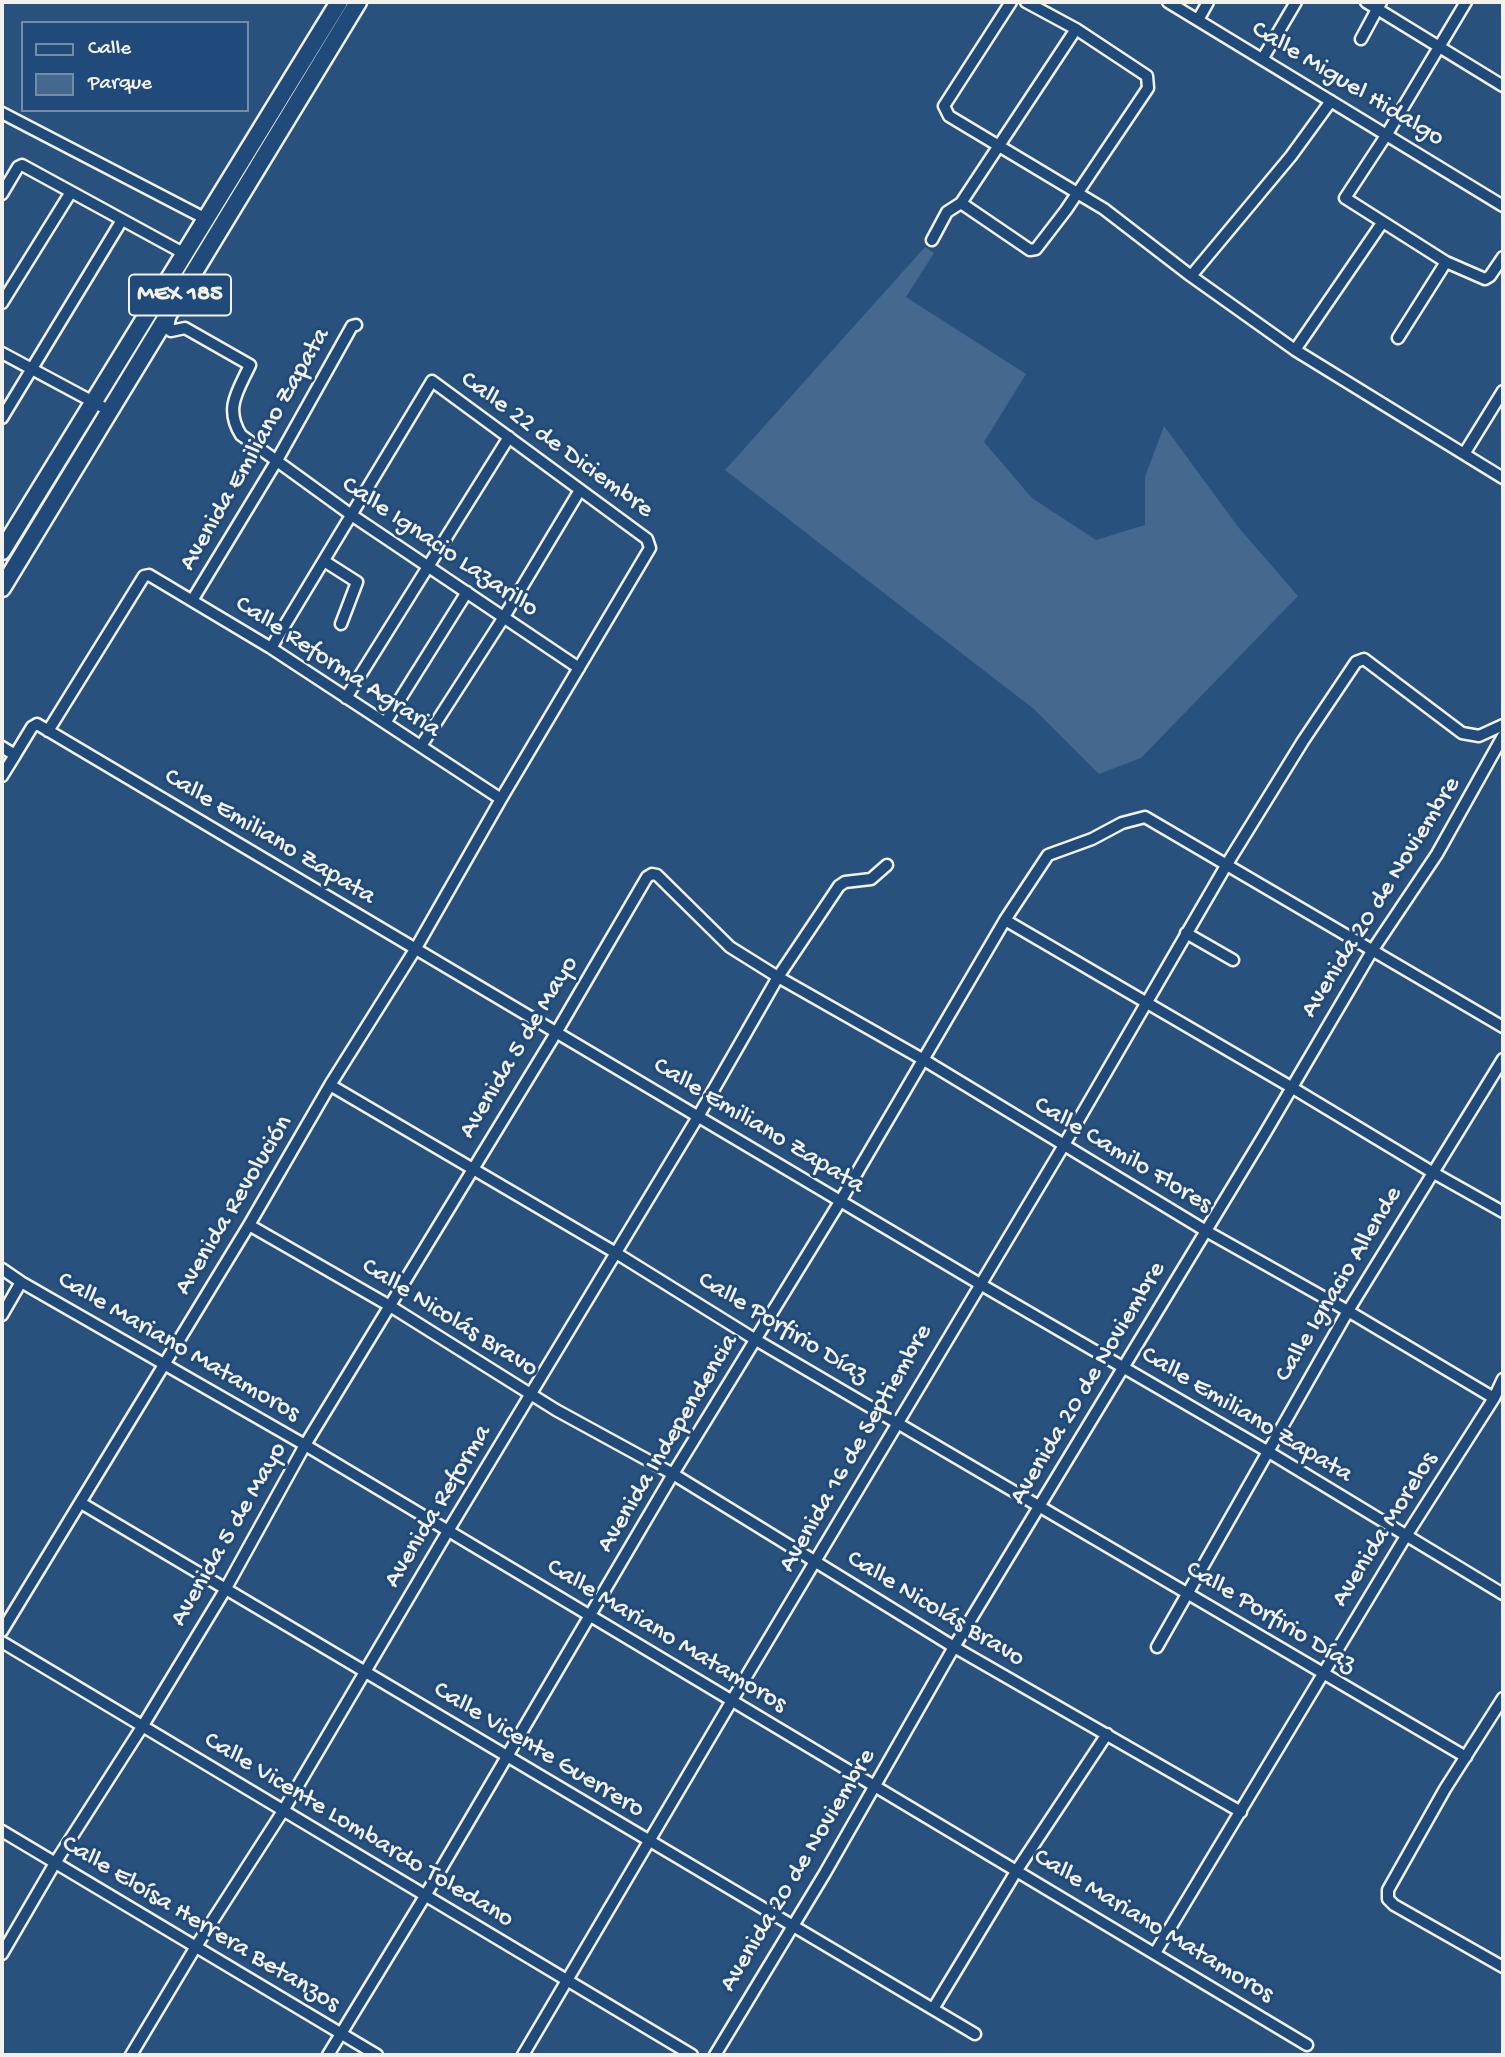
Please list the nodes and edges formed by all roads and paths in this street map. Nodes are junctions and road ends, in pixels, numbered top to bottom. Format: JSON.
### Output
{"nodes":[{"id":1,"x":339,"y":2,"type":"edge"},
{"id":2,"x":358,"y":2,"type":"edge"},
{"id":3,"x":1011,"y":2,"type":"edge"},
{"id":4,"x":1026,"y":2,"type":"edge"},
{"id":5,"x":1168,"y":2,"type":"edge"},
{"id":6,"x":1208,"y":2,"type":"edge"},
{"id":7,"x":1296,"y":2,"type":"edge"},
{"id":8,"x":1366,"y":2,"type":"edge"},
{"id":9,"x":1466,"y":2,"type":"edge"},
{"id":10,"x":1379,"y":5,"type":"edge"},
{"id":11,"x":1198,"y":20,"type":"junction"},
{"id":12,"x":1076,"y":29,"type":"junction"},
{"id":13,"x":1361,"y":39,"type":"dead end"},
{"id":14,"x":1440,"y":46,"type":"junction"},
{"id":15,"x":1263,"y":58,"type":"junction"},
{"id":16,"x":1503,"y":86,"type":"edge"},
{"id":17,"x":1331,"y":101,"type":"junction"},
{"id":18,"x":4,"y":118,"type":"edge"},
{"id":19,"x":1387,"y":134,"type":"junction"},
{"id":20,"x":998,"y":145,"type":"junction"},
{"id":21,"x":71,"y":192,"type":"junction"},
{"id":22,"x":1077,"y":192,"type":"junction"},
{"id":23,"x":2,"y":194,"type":"edge"},
{"id":24,"x":961,"y":203,"type":"junction"},
{"id":25,"x":1503,"y":206,"type":"edge"},
{"id":26,"x":122,"y":220,"type":"junction"},
{"id":27,"x":209,"y":221,"type":"junction"},
{"id":28,"x":1382,"y":223,"type":"junction"},
{"id":29,"x":932,"y":240,"type":"dead end"},
{"id":30,"x":182,"y":253,"type":"junction"},
{"id":31,"x":1503,"y":257,"type":"edge"},
{"id":32,"x":1446,"y":262,"type":"junction"},
{"id":33,"x":1191,"y":276,"type":"junction"},
{"id":34,"x":2,"y":303,"type":"edge"},
{"id":35,"x":170,"y":313,"type":"junction"},
{"id":36,"x":356,"y":325,"type":"dead end"},
{"id":37,"x":1398,"y":338,"type":"dead end"},
{"id":38,"x":1294,"y":350,"type":"junction"},
{"id":39,"x":2,"y":353,"type":"edge"},
{"id":40,"x":31,"y":369,"type":"junction"},
{"id":41,"x":1503,"y":391,"type":"edge"},
{"id":42,"x":95,"y":402,"type":"junction"},
{"id":43,"x":110,"y":411,"type":"junction"},
{"id":44,"x":2,"y":418,"type":"edge"},
{"id":45,"x":509,"y":437,"type":"junction"},
{"id":46,"x":1464,"y":454,"type":"junction"},
{"id":47,"x":276,"y":462,"type":"junction"},
{"id":48,"x":1503,"y":478,"type":"edge"},
{"id":49,"x":580,"y":490,"type":"junction"},
{"id":50,"x":350,"y":514,"type":"junction"},
{"id":51,"x":650,"y":548,"type":"joint"},
{"id":52,"x":2,"y":551,"type":"edge"},
{"id":53,"x":324,"y":561,"type":"junction"},
{"id":54,"x":427,"y":567,"type":"junction"},
{"id":55,"x":2,"y":588,"type":"edge"},
{"id":56,"x":467,"y":593,"type":"junction"},
{"id":57,"x":193,"y":599,"type":"junction"},
{"id":58,"x":504,"y":617,"type":"junction"},
{"id":59,"x":341,"y":624,"type":"dead end"},
{"id":60,"x":271,"y":648,"type":"junction"},
{"id":61,"x":579,"y":668,"type":"junction"},
{"id":62,"x":346,"y":698,"type":"junction"},
{"id":63,"x":385,"y":723,"type":"junction"},
{"id":64,"x":1503,"y":725,"type":"edge"},
{"id":65,"x":48,"y":730,"type":"junction"},
{"id":66,"x":1503,"y":736,"type":"edge"},
{"id":67,"x":421,"y":746,"type":"junction"},
{"id":68,"x":2,"y":747,"type":"edge"},
{"id":69,"x":15,"y":755,"type":"junction"},
{"id":70,"x":2,"y":776,"type":"edge"},
{"id":71,"x":501,"y":799,"type":"junction"},
{"id":72,"x":1227,"y":864,"type":"junction"},
{"id":73,"x":887,"y":865,"type":"dead end"},
{"id":74,"x":1005,"y":920,"type":"junction"},
{"id":75,"x":1186,"y":933,"type":"junction"},
{"id":76,"x":730,"y":947,"type":"joint"},
{"id":77,"x":416,"y":948,"type":"junction"},
{"id":78,"x":1372,"y":951,"type":"junction"},
{"id":79,"x":1233,"y":960,"type":"dead end"},
{"id":80,"x":778,"y":977,"type":"junction"},
{"id":81,"x":1147,"y":1004,"type":"junction"},
{"id":82,"x":1503,"y":1027,"type":"edge"},
{"id":83,"x":556,"y":1033,"type":"junction"},
{"id":84,"x":1503,"y":1059,"type":"edge"},
{"id":85,"x":924,"y":1060,"type":"junction"},
{"id":86,"x":330,"y":1085,"type":"junction"},
{"id":87,"x":1291,"y":1087,"type":"junction"},
{"id":88,"x":699,"y":1115,"type":"junction"},
{"id":89,"x":1064,"y":1145,"type":"junction"},
{"id":90,"x":471,"y":1169,"type":"junction"},
{"id":91,"x":1432,"y":1172,"type":"junction"},
{"id":92,"x":841,"y":1200,"type":"junction"},
{"id":93,"x":1503,"y":1212,"type":"edge"},
{"id":94,"x":249,"y":1225,"type":"junction"},
{"id":95,"x":1206,"y":1231,"type":"junction"},
{"id":96,"x":616,"y":1253,"type":"junction"},
{"id":97,"x":2,"y":1269,"type":"edge"},
{"id":98,"x":21,"y":1282,"type":"junction"},
{"id":99,"x":981,"y":1284,"type":"junction"},
{"id":100,"x":390,"y":1306,"type":"junction"},
{"id":101,"x":1348,"y":1311,"type":"junction"},
{"id":102,"x":2,"y":1315,"type":"edge"},
{"id":103,"x":756,"y":1340,"type":"junction"},
{"id":104,"x":165,"y":1364,"type":"junction"},
{"id":105,"x":1123,"y":1367,"type":"junction"},
{"id":106,"x":1503,"y":1379,"type":"edge"},
{"id":107,"x":530,"y":1394,"type":"junction"},
{"id":108,"x":1494,"y":1398,"type":"junction"},
{"id":109,"x":898,"y":1422,"type":"junction"},
{"id":110,"x":305,"y":1445,"type":"junction"},
{"id":111,"x":1266,"y":1451,"type":"junction"},
{"id":112,"x":674,"y":1474,"type":"junction"},
{"id":113,"x":81,"y":1503,"type":"junction"},
{"id":114,"x":1039,"y":1506,"type":"junction"},
{"id":115,"x":448,"y":1531,"type":"junction"},
{"id":116,"x":1406,"y":1536,"type":"junction"},
{"id":117,"x":816,"y":1563,"type":"junction"},
{"id":118,"x":225,"y":1590,"type":"junction"},
{"id":119,"x":1186,"y":1593,"type":"junction"},
{"id":120,"x":1503,"y":1594,"type":"edge"},
{"id":121,"x":591,"y":1616,"type":"junction"},
{"id":122,"x":2,"y":1631,"type":"edge"},
{"id":123,"x":2,"y":1642,"type":"edge"},
{"id":124,"x":954,"y":1647,"type":"junction"},
{"id":125,"x":1157,"y":1647,"type":"dead end"},
{"id":126,"x":366,"y":1673,"type":"junction"},
{"id":127,"x":1323,"y":1675,"type":"junction"},
{"id":128,"x":1503,"y":1698,"type":"edge"},
{"id":129,"x":731,"y":1702,"type":"junction"},
{"id":130,"x":142,"y":1727,"type":"junction"},
{"id":131,"x":1107,"y":1734,"type":"junction"},
{"id":132,"x":508,"y":1756,"type":"junction"},
{"id":133,"x":1466,"y":1757,"type":"junction"},
{"id":134,"x":875,"y":1785,"type":"junction"},
{"id":135,"x":283,"y":1811,"type":"junction"},
{"id":136,"x":1241,"y":1812,"type":"junction"},
{"id":137,"x":2,"y":1831,"type":"edge"},
{"id":138,"x":649,"y":1842,"type":"junction"},
{"id":139,"x":55,"y":1863,"type":"junction"},
{"id":140,"x":1017,"y":1870,"type":"junction"},
{"id":141,"x":425,"y":1896,"type":"junction"},
{"id":142,"x":791,"y":1926,"type":"junction"},
{"id":143,"x":195,"y":1948,"type":"junction"},
{"id":144,"x":1155,"y":1952,"type":"junction"},
{"id":145,"x":2,"y":1954,"type":"edge"},
{"id":146,"x":1503,"y":1967,"type":"edge"},
{"id":147,"x":568,"y":1981,"type":"junction"},
{"id":148,"x":933,"y":2009,"type":"junction"},
{"id":149,"x":341,"y":2034,"type":"junction"},
{"id":150,"x":975,"y":2034,"type":"dead end"},
{"id":151,"x":1307,"y":2045,"type":"dead end"},
{"id":152,"x":131,"y":2055,"type":"edge"},
{"id":153,"x":328,"y":2055,"type":"edge"},
{"id":154,"x":377,"y":2055,"type":"edge"},
{"id":155,"x":523,"y":2055,"type":"edge"},
{"id":156,"x":692,"y":2055,"type":"edge"},
{"id":157,"x":715,"y":2055,"type":"edge"}],
"edges":[{"from":1,"to":27,"type":"main road","number":"MEX 185"},
{"from":2,"to":27,"type":"main road","number":"MEX 185"},
{"from":3,"to":20,"type":"street"},
{"from":4,"to":12,"type":"street"},
{"from":5,"to":11,"type":"street","name":"Calle Miguel Hidalgo"},
{"from":6,"to":11,"type":"street"},
{"from":7,"to":15,"type":"street"},
{"from":8,"to":10,"type":"street"},
{"from":9,"to":14,"type":"street"},
{"from":10,"to":13,"type":"street"},
{"from":10,"to":14,"type":"street"},
{"from":11,"to":15,"type":"street","name":"Calle Miguel Hidalgo"},
{"from":12,"to":20,"type":"street"},
{"from":12,"to":22,"type":"street"},
{"from":14,"to":16,"type":"street"},
{"from":14,"to":19,"type":"street"},
{"from":15,"to":17,"type":"street","name":"Calle Miguel Hidalgo"},
{"from":17,"to":19,"type":"street","name":"Calle Miguel Hidalgo"},
{"from":17,"to":33,"type":"street"},
{"from":18,"to":27,"type":"street"},
{"from":19,"to":25,"type":"street","name":"Calle Miguel Hidalgo"},
{"from":19,"to":28,"type":"street"},
{"from":20,"to":22,"type":"street"},
{"from":20,"to":24,"type":"street"},
{"from":21,"to":23,"type":"street"},
{"from":21,"to":26,"type":"street"},
{"from":21,"to":34,"type":"street"},
{"from":22,"to":24,"type":"street"},
{"from":22,"to":33,"type":"street"},
{"from":24,"to":29,"type":"street"},
{"from":26,"to":30,"type":"street"},
{"from":26,"to":40,"type":"street"},
{"from":27,"to":30,"type":"main road","number":"MEX 185"},
{"from":27,"to":35,"type":"main road"},
{"from":28,"to":32,"type":"street"},
{"from":28,"to":38,"type":"street"},
{"from":30,"to":42,"type":"main road","number":"MEX 185"},
{"from":31,"to":32,"type":"street"},
{"from":32,"to":37,"type":"street"},
{"from":33,"to":38,"type":"street"},
{"from":35,"to":43,"type":"main road","number":"MEX 185"},
{"from":35,"to":47,"type":"street","name":"Calle Ignacio Lazarillo"},
{"from":36,"to":47,"type":"street","name":"Avenida Emiliano Zapata"},
{"from":38,"to":46,"type":"street"},
{"from":39,"to":40,"type":"street"},
{"from":40,"to":42,"type":"street"},
{"from":40,"to":44,"type":"street"},
{"from":41,"to":46,"type":"street"},
{"from":42,"to":43,"type":"street"},
{"from":42,"to":52,"type":"main road","number":"MEX 185"},
{"from":43,"to":55,"type":"main road","number":"MEX 185"},
{"from":45,"to":49,"type":"street","name":"Calle 22 de Diciembre"},
{"from":45,"to":50,"type":"street","name":"Calle 22 de Diciembre"},
{"from":45,"to":54,"type":"street"},
{"from":46,"to":48,"type":"street"},
{"from":47,"to":50,"type":"street","name":"Calle Ignacio Lazarillo"},
{"from":47,"to":57,"type":"street","name":"Avenida Emiliano Zapata"},
{"from":49,"to":51,"type":"street","name":"Calle 22 de Diciembre"},
{"from":49,"to":58,"type":"street"},
{"from":50,"to":53,"type":"street"},
{"from":50,"to":54,"type":"street","name":"Calle Ignacio Lazarillo"},
{"from":51,"to":61,"type":"street","name":"Avenida Revolución"},
{"from":53,"to":59,"type":"street"},
{"from":53,"to":60,"type":"street"},
{"from":54,"to":56,"type":"street","name":"Calle Ignacio Lazarillo"},
{"from":54,"to":62,"type":"street"},
{"from":56,"to":58,"type":"street","name":"Calle Ignacio Lazarillo"},
{"from":56,"to":63,"type":"street"},
{"from":57,"to":60,"type":"street","name":"Calle Reforma Agraria"},
{"from":57,"to":65,"type":"street","name":"Calle Reforma Agraria"},
{"from":58,"to":61,"type":"street","name":"Calle Ignacio Lazarillo"},
{"from":58,"to":67,"type":"street"},
{"from":60,"to":62,"type":"street","name":"Calle Reforma Agraria"},
{"from":61,"to":71,"type":"street","name":"Avenida Revolución"},
{"from":62,"to":63,"type":"street","name":"Calle Reforma Agraria"},
{"from":63,"to":67,"type":"street","name":"Calle Reforma Agraria"},
{"from":64,"to":72,"type":"street","name":"Avenida 16 de Septiembre"},
{"from":65,"to":69,"type":"street"},
{"from":65,"to":77,"type":"street","name":"Calle Emiliano Zapata"},
{"from":66,"to":78,"type":"street","name":"Avenida 20 de Noviembre"},
{"from":67,"to":71,"type":"street","name":"Calle Reforma Agraria"},
{"from":68,"to":69,"type":"street"},
{"from":69,"to":70,"type":"street"},
{"from":71,"to":77,"type":"street","name":"Avenida Revolución"},
{"from":72,"to":74,"type":"street","name":"Avenida Independencia"},
{"from":72,"to":75,"type":"street","name":"Avenida 16 de Septiembre"},
{"from":72,"to":78,"type":"street"},
{"from":73,"to":80,"type":"street","name":"Avenida Reforma"},
{"from":74,"to":81,"type":"street"},
{"from":74,"to":85,"type":"street","name":"Avenida Independencia"},
{"from":75,"to":79,"type":"street"},
{"from":75,"to":81,"type":"street","name":"Avenida 16 de Septiembre"},
{"from":76,"to":80,"type":"street","name":"Calle Camilo Flores"},
{"from":76,"to":83,"type":"street","name":"Avenida 5 de Mayo"},
{"from":77,"to":83,"type":"street","name":"Calle Emiliano Zapata"},
{"from":77,"to":86,"type":"street","name":"Avenida Revolución"},
{"from":78,"to":82,"type":"street"},
{"from":78,"to":87,"type":"street","name":"Avenida 20 de Noviembre"},
{"from":80,"to":85,"type":"street","name":"Calle Camilo Flores"},
{"from":80,"to":88,"type":"street","name":"Avenida Reforma"},
{"from":81,"to":87,"type":"street"},
{"from":81,"to":89,"type":"street","name":"Avenida 16 de Septiembre"},
{"from":83,"to":88,"type":"street","name":"Calle Emiliano Zapata"},
{"from":83,"to":90,"type":"street","name":"Avenida 5 de Mayo"},
{"from":84,"to":91,"type":"street","name":"Calle Ignacio Allende"},
{"from":85,"to":89,"type":"street","name":"Calle Camilo Flores"},
{"from":85,"to":92,"type":"street","name":"Avenida Independencia"},
{"from":86,"to":90,"type":"street","name":"Calle Porfirio Díaz"},
{"from":86,"to":94,"type":"street","name":"Avenida Revolución"},
{"from":87,"to":91,"type":"street"},
{"from":87,"to":95,"type":"street","name":"Avenida 20 de Noviembre"},
{"from":88,"to":92,"type":"street","name":"Calle Emiliano Zapata"},
{"from":88,"to":96,"type":"street","name":"Avenida Reforma"},
{"from":89,"to":95,"type":"street","name":"Calle Camilo Flores"},
{"from":89,"to":99,"type":"street","name":"Avenida 16 de Septiembre"},
{"from":90,"to":96,"type":"street","name":"Calle Porfirio Díaz"},
{"from":90,"to":100,"type":"street","name":"Avenida 5 de Mayo"},
{"from":91,"to":93,"type":"street"},
{"from":91,"to":101,"type":"street","name":"Calle Ignacio Allende"},
{"from":92,"to":99,"type":"street","name":"Calle Emiliano Zapata"},
{"from":92,"to":103,"type":"street","name":"Avenida Independencia"},
{"from":94,"to":100,"type":"street","name":"Calle Nicolás Bravo"},
{"from":94,"to":104,"type":"street","name":"Avenida Revolución"},
{"from":95,"to":101,"type":"street","name":"Calle Camilo Flores"},
{"from":95,"to":105,"type":"street","name":"Avenida 20 de Noviembre"},
{"from":96,"to":103,"type":"street","name":"Calle Porfirio Díaz"},
{"from":96,"to":107,"type":"street","name":"Avenida Reforma"},
{"from":97,"to":98,"type":"street","name":"Calle Mariano Matamoros"},
{"from":98,"to":102,"type":"street"},
{"from":98,"to":104,"type":"street","name":"Calle Mariano Matamoros"},
{"from":99,"to":105,"type":"street","name":"Calle Emiliano Zapata"},
{"from":99,"to":109,"type":"street","name":"Avenida 16 de Septiembre"},
{"from":100,"to":107,"type":"street","name":"Calle Nicolás Bravo"},
{"from":100,"to":110,"type":"street","name":"Avenida 5 de Mayo"},
{"from":101,"to":108,"type":"street","name":"Calle Camilo Flores"},
{"from":101,"to":111,"type":"street","name":"Calle Ignacio Allende"},
{"from":103,"to":109,"type":"street","name":"Calle Porfirio Díaz"},
{"from":103,"to":112,"type":"street","name":"Avenida Independencia"},
{"from":104,"to":110,"type":"street","name":"Calle Mariano Matamoros"},
{"from":104,"to":113,"type":"street","name":"Avenida Revolución"},
{"from":105,"to":111,"type":"street","name":"Calle Emiliano Zapata"},
{"from":105,"to":114,"type":"street","name":"Avenida 20 de Noviembre"},
{"from":106,"to":108,"type":"street","name":"Avenida Morelos"},
{"from":107,"to":112,"type":"street","name":"Calle Nicolás Bravo"},
{"from":107,"to":115,"type":"street","name":"Avenida Reforma"},
{"from":108,"to":116,"type":"street","name":"Avenida Morelos"},
{"from":109,"to":114,"type":"street","name":"Calle Porfirio Díaz"},
{"from":109,"to":117,"type":"street","name":"Avenida 16 de Septiembre"},
{"from":110,"to":115,"type":"street","name":"Calle Mariano Matamoros"},
{"from":110,"to":118,"type":"street","name":"Avenida 5 de Mayo"},
{"from":111,"to":116,"type":"street","name":"Calle Emiliano Zapata"},
{"from":111,"to":119,"type":"street","name":"Calle Ignacio Allende"},
{"from":112,"to":117,"type":"street","name":"Calle Nicolás Bravo"},
{"from":112,"to":121,"type":"street","name":"Avenida Independencia"},
{"from":113,"to":118,"type":"street","name":"Calle Vicente Guerrero"},
{"from":113,"to":122,"type":"street","name":"Avenida Revolución"},
{"from":114,"to":119,"type":"street","name":"Calle Porfirio Díaz"},
{"from":114,"to":124,"type":"street","name":"Avenida 20 de Noviembre"},
{"from":115,"to":121,"type":"street","name":"Calle Mariano Matamoros"},
{"from":115,"to":126,"type":"street","name":"Avenida Reforma"},
{"from":116,"to":120,"type":"street","name":"Calle Emiliano Zapata"},
{"from":116,"to":127,"type":"street","name":"Avenida Morelos"},
{"from":117,"to":124,"type":"street","name":"Calle Nicolás Bravo"},
{"from":117,"to":129,"type":"street","name":"Avenida 16 de Septiembre"},
{"from":118,"to":126,"type":"street","name":"Calle Vicente Guerrero"},
{"from":118,"to":130,"type":"street","name":"Avenida 5 de Mayo"},
{"from":119,"to":125,"type":"street","name":"Calle Ignacio Allende"},
{"from":119,"to":127,"type":"street","name":"Calle Porfirio Díaz"},
{"from":121,"to":129,"type":"street","name":"Calle Mariano Matamoros"},
{"from":121,"to":132,"type":"street","name":"Avenida Independencia"},
{"from":123,"to":130,"type":"street","name":"Calle Vicente Lombardo Toledano"},
{"from":124,"to":131,"type":"street","name":"Calle Nicolás Bravo"},
{"from":124,"to":134,"type":"street","name":"Avenida 20 de Noviembre"},
{"from":126,"to":132,"type":"street","name":"Calle Vicente Guerrero"},
{"from":126,"to":135,"type":"street","name":"Avenida Reforma"},
{"from":127,"to":133,"type":"street","name":"Calle Porfirio Díaz"},
{"from":127,"to":136,"type":"street","name":"Avenida Morelos"},
{"from":128,"to":133,"type":"street"},
{"from":129,"to":134,"type":"street","name":"Calle Mariano Matamoros"},
{"from":129,"to":138,"type":"street","name":"Avenida 16 de Septiembre"},
{"from":130,"to":135,"type":"street","name":"Calle Vicente Lombardo Toledano"},
{"from":130,"to":139,"type":"street","name":"Avenida 5 de Mayo"},
{"from":131,"to":136,"type":"street","name":"Calle Nicolás Bravo"},
{"from":131,"to":140,"type":"street"},
{"from":132,"to":138,"type":"street","name":"Calle Vicente Guerrero"},
{"from":132,"to":141,"type":"street","name":"Avenida Independencia"},
{"from":133,"to":146,"type":"street"},
{"from":134,"to":140,"type":"street","name":"Calle Mariano Matamoros"},
{"from":134,"to":142,"type":"street","name":"Avenida 20 de Noviembre"},
{"from":135,"to":141,"type":"street","name":"Calle Vicente Lombardo Toledano"},
{"from":135,"to":143,"type":"street","name":"Avenida Reforma"},
{"from":136,"to":144,"type":"street","name":"Avenida Morelos"},
{"from":137,"to":139,"type":"street","name":"Calle Eloísa Herrera Betanzos"},
{"from":138,"to":142,"type":"street","name":"Calle Vicente Guerrero"},
{"from":138,"to":147,"type":"street","name":"Avenida 16 de Septiembre"},
{"from":139,"to":143,"type":"street","name":"Calle Eloísa Herrera Betanzos"},
{"from":139,"to":145,"type":"street","name":"Avenida 5 de Mayo"},
{"from":140,"to":144,"type":"street","name":"Calle Mariano Matamoros"},
{"from":140,"to":148,"type":"street"},
{"from":141,"to":147,"type":"street","name":"Calle Vicente Lombardo Toledano"},
{"from":141,"to":149,"type":"street","name":"Avenida Independencia"},
{"from":142,"to":148,"type":"street","name":"Calle Vicente Guerrero"},
{"from":142,"to":157,"type":"street","name":"Avenida 20 de Noviembre"},
{"from":143,"to":149,"type":"street","name":"Calle Eloísa Herrera Betanzos"},
{"from":143,"to":152,"type":"street","name":"Avenida Reforma"},
{"from":144,"to":151,"type":"street","name":"Calle Mariano Matamoros"},
{"from":147,"to":155,"type":"street","name":"Avenida 16 de Septiembre"},
{"from":147,"to":156,"type":"street","name":"Calle Vicente Lombardo Toledano"},
{"from":148,"to":150,"type":"street","name":"Calle Vicente Guerrero"},
{"from":149,"to":153,"type":"street","name":"Avenida Independencia"},
{"from":149,"to":154,"type":"street","name":"Calle Eloísa Herrera Betanzos"}]}
